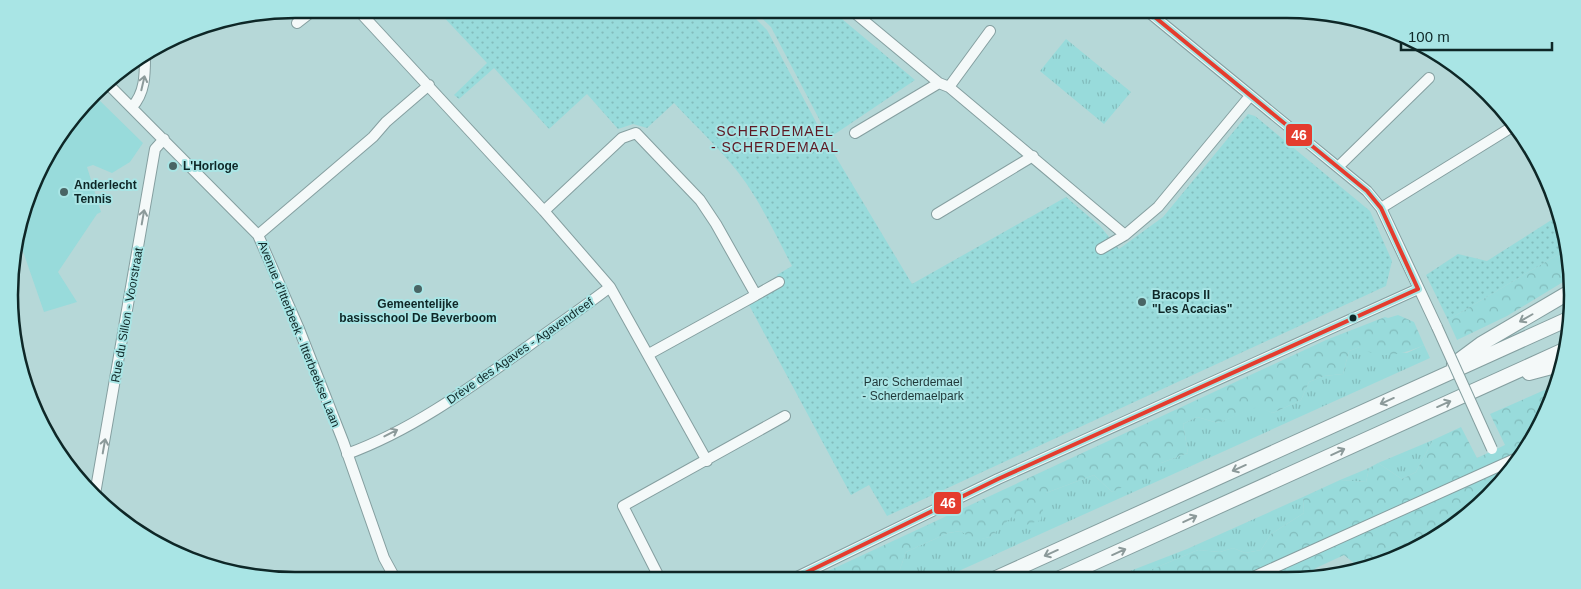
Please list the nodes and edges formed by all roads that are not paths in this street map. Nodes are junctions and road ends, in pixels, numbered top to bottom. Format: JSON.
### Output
{"nodes":[{"id":1,"x":303,"y":18,"type":"edge"},
{"id":2,"x":366,"y":18,"type":"edge"},
{"id":3,"x":861,"y":18,"type":"edge"},
{"id":4,"x":1155,"y":18,"type":"edge"},
{"id":5,"x":297,"y":23,"type":"dead end"},
{"id":6,"x":990,"y":32,"type":"dead end"},
{"id":7,"x":145,"y":62,"type":"edge"},
{"id":8,"x":1429,"y":78,"type":"dead end"},
{"id":9,"x":429,"y":85,"type":"junction"},
{"id":10,"x":944,"y":85,"type":"junction"},
{"id":11,"x":111,"y":87,"type":"edge"},
{"id":12,"x":1250,"y":96,"type":"junction"},
{"id":13,"x":132,"y":107,"type":"junction"},
{"id":14,"x":1508,"y":129,"type":"edge"},
{"id":15,"x":855,"y":133,"type":"dead end"},
{"id":16,"x":164,"y":139,"type":"junction"},
{"id":17,"x":1033,"y":156,"type":"junction"},
{"id":18,"x":1338,"y":167,"type":"junction"},
{"id":19,"x":1381,"y":208,"type":"junction"},
{"id":20,"x":544,"y":211,"type":"junction"},
{"id":21,"x":936,"y":214,"type":"dead end"},
{"id":22,"x":258,"y":235,"type":"junction"},
{"id":23,"x":1125,"y":235,"type":"junction"},
{"id":24,"x":1102,"y":249,"type":"dead end"},
{"id":25,"x":779,"y":282,"type":"dead end"},
{"id":26,"x":610,"y":287,"type":"junction"},
{"id":27,"x":1418,"y":288,"type":"junction"},
{"id":28,"x":1564,"y":294,"type":"edge"},
{"id":29,"x":756,"y":295,"type":"junction"},
{"id":30,"x":1562,"y":322,"type":"edge"},
{"id":31,"x":1557,"y":353,"type":"edge"},
{"id":32,"x":649,"y":354,"type":"junction"},
{"id":33,"x":1554,"y":366,"type":"edge"},
{"id":34,"x":1431,"y":380,"type":"junction"},
{"id":35,"x":1487,"y":384,"type":"junction"},
{"id":36,"x":785,"y":416,"type":"dead end"},
{"id":37,"x":348,"y":454,"type":"junction"},
{"id":38,"x":707,"y":461,"type":"junction"},
{"id":39,"x":1506,"y":463,"type":"edge"},
{"id":40,"x":1500,"y":466,"type":"junction"},
{"id":41,"x":96,"y":487,"type":"edge"},
{"id":42,"x":392,"y":572,"type":"edge"},
{"id":43,"x":656,"y":572,"type":"edge"},
{"id":44,"x":807,"y":572,"type":"edge"},
{"id":45,"x":1007,"y":572,"type":"edge"},
{"id":46,"x":1073,"y":572,"type":"edge"},
{"id":47,"x":1264,"y":572,"type":"edge"}],
"edges":[{"from":1,"to":5,"type":"street"},
{"from":2,"to":9,"type":"street"},
{"from":3,"to":10,"type":"street"},
{"from":4,"to":12,"type":"street"},
{"from":6,"to":10,"type":"street"},
{"from":13,"to":7,"type":"street","one_way":true},
{"from":8,"to":18,"type":"street"},
{"from":9,"to":20,"type":"street"},
{"from":9,"to":22,"type":"street"},
{"from":10,"to":15,"type":"street"},
{"from":10,"to":17,"type":"street"},
{"from":11,"to":13,"type":"street","name":"Avenue d'Itterbeek - Itterbeekse Laan"},
{"from":12,"to":18,"type":"street"},
{"from":12,"to":23,"type":"street"},
{"from":13,"to":16,"type":"street","name":"Avenue d'Itterbeek - Itterbeekse Laan"},
{"from":14,"to":19,"type":"street"},
{"from":16,"to":22,"type":"street","name":"Avenue d'Itterbeek - Itterbeekse Laan"},
{"from":41,"to":16,"type":"street","name":"Rue du Sillon - Voorstraat","one_way":true},
{"from":17,"to":21,"type":"street"},
{"from":17,"to":23,"type":"street"},
{"from":18,"to":19,"type":"street"},
{"from":19,"to":27,"type":"street"},
{"from":20,"to":26,"type":"street"},
{"from":20,"to":29,"type":"street"},
{"from":22,"to":37,"type":"street","name":"Avenue d'Itterbeek - Itterbeekse Laan"},
{"from":23,"to":24,"type":"street"},
{"from":25,"to":29,"type":"street"},
{"from":26,"to":32,"type":"street"},
{"from":37,"to":26,"type":"street","name":"Drève des Agaves - Agavendreef","one_way":true},
{"from":27,"to":40,"type":"street","bridge":true},
{"from":27,"to":44,"type":"street"},
{"from":28,"to":34,"type":"highway","one_way":true},
{"from":29,"to":32,"type":"street"},
{"from":30,"to":34,"type":"highway"},
{"from":31,"to":35,"type":"highway"},
{"from":32,"to":38,"type":"street"},
{"from":33,"to":35,"type":"highway"},
{"from":34,"to":45,"type":"highway","one_way":true},
{"from":46,"to":35,"type":"highway","one_way":true},
{"from":36,"to":38,"type":"street"},
{"from":37,"to":42,"type":"street","name":"Avenue d'Itterbeek - Itterbeekse Laan"},
{"from":38,"to":43,"type":"street"},
{"from":39,"to":40,"type":"street"},
{"from":40,"to":47,"type":"street"}]}
